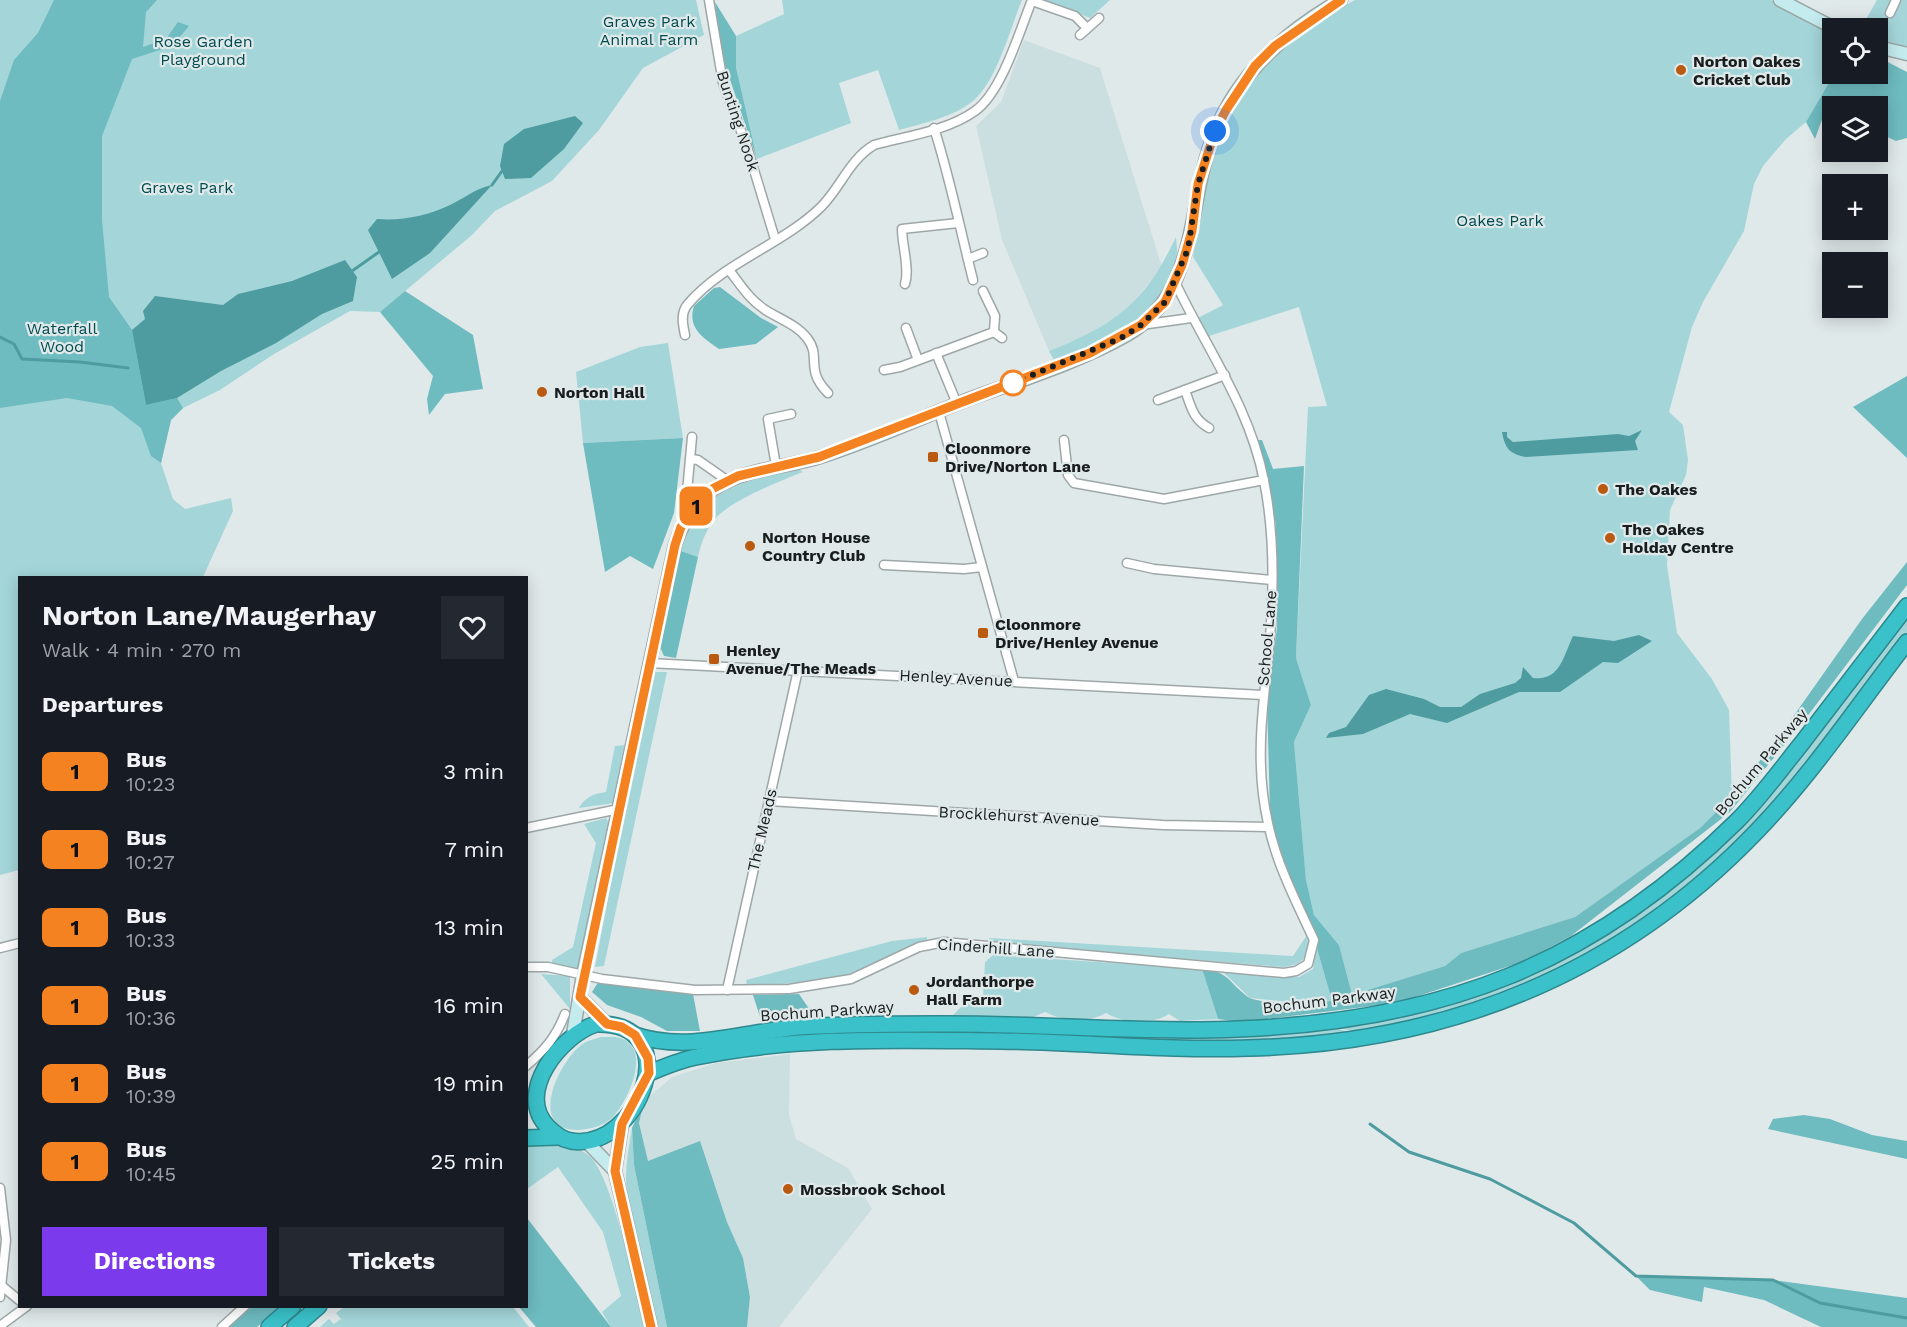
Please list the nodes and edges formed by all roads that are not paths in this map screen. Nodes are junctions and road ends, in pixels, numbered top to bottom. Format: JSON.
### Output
{"nodes":[{"id":1,"x":709,"y":0,"type":"edge"},
{"id":2,"x":1341,"y":0,"type":"edge"},
{"id":3,"x":1780,"y":0,"type":"edge"},
{"id":4,"x":1896,"y":0,"type":"edge"},
{"id":5,"x":1032,"y":1,"type":"edge"},
{"id":6,"x":1890,"y":13,"type":"dead end"},
{"id":7,"x":1099,"y":18,"type":"dead end"},
{"id":8,"x":1822,"y":22,"type":"edge"},
{"id":9,"x":1086,"y":27,"type":"junction"},
{"id":10,"x":1080,"y":35,"type":"dead end"},
{"id":11,"x":1888,"y":49,"type":"edge"},
{"id":12,"x":1907,"y":54,"type":"edge"},
{"id":13,"x":934,"y":128,"type":"junction"},
{"id":14,"x":958,"y":223,"type":"junction"},
{"id":15,"x":776,"y":239,"type":"junction"},
{"id":16,"x":983,"y":253,"type":"dead end"},
{"id":17,"x":968,"y":259,"type":"junction"},
{"id":18,"x":729,"y":270,"type":"junction"},
{"id":19,"x":973,"y":280,"type":"dead end"},
{"id":20,"x":1175,"y":282,"type":"junction"},
{"id":21,"x":905,"y":284,"type":"dead end"},
{"id":22,"x":983,"y":291,"type":"dead end"},
{"id":23,"x":1191,"y":318,"type":"junction"},
{"id":24,"x":1141,"y":325,"type":"junction"},
{"id":25,"x":906,"y":328,"type":"dead end"},
{"id":26,"x":685,"y":335,"type":"dead end"},
{"id":27,"x":936,"y":353,"type":"junction"},
{"id":28,"x":918,"y":360,"type":"junction"},
{"id":29,"x":884,"y":370,"type":"dead end"},
{"id":30,"x":1226,"y":375,"type":"junction"},
{"id":31,"x":1185,"y":390,"type":"junction"},
{"id":32,"x":828,"y":393,"type":"dead end"},
{"id":33,"x":1158,"y":400,"type":"dead end"},
{"id":34,"x":957,"y":404,"type":"junction"},
{"id":35,"x":939,"y":412,"type":"junction"},
{"id":36,"x":791,"y":414,"type":"dead end"},
{"id":37,"x":1209,"y":428,"type":"dead end"},
{"id":38,"x":692,"y":437,"type":"dead end"},
{"id":39,"x":1064,"y":440,"type":"dead end"},
{"id":40,"x":691,"y":459,"type":"junction"},
{"id":41,"x":776,"y":466,"type":"junction"},
{"id":42,"x":1264,"y":480,"type":"junction"},
{"id":43,"x":728,"y":481,"type":"junction"},
{"id":44,"x":692,"y":511,"type":"junction"},
{"id":45,"x":1127,"y":563,"type":"dead end"},
{"id":46,"x":884,"y":565,"type":"dead end"},
{"id":47,"x":982,"y":567,"type":"junction"},
{"id":48,"x":1272,"y":580,"type":"junction"},
{"id":49,"x":1907,"y":606,"type":"edge"},
{"id":50,"x":1907,"y":642,"type":"edge"},
{"id":51,"x":649,"y":663,"type":"junction"},
{"id":52,"x":798,"y":670,"type":"junction"},
{"id":53,"x":1014,"y":681,"type":"junction"},
{"id":54,"x":1263,"y":695,"type":"junction"},
{"id":55,"x":769,"y":801,"type":"junction"},
{"id":56,"x":619,"y":809,"type":"junction"},
{"id":57,"x":1268,"y":827,"type":"junction"},
{"id":58,"x":528,"y":828,"type":"edge"},
{"id":59,"x":1308,"y":964,"type":"joint"},
{"id":60,"x":528,"y":967,"type":"edge"},
{"id":61,"x":583,"y":975,"type":"junction"},
{"id":62,"x":727,"y":990,"type":"junction"},
{"id":63,"x":580,"y":997,"type":"junction"},
{"id":64,"x":565,"y":1014,"type":"dead end"},
{"id":65,"x":607,"y":1024,"type":"junction"},
{"id":66,"x":573,"y":1034,"type":"junction"},
{"id":67,"x":635,"y":1035,"type":"junction"},
{"id":68,"x":528,"y":1064,"type":"edge"},
{"id":69,"x":649,"y":1073,"type":"junction"},
{"id":70,"x":531,"y":1103,"type":"edge"},
{"id":71,"x":622,"y":1124,"type":"junction"},
{"id":72,"x":558,"y":1137,"type":"junction"},
{"id":73,"x":528,"y":1138,"type":"edge"},
{"id":74,"x":586,"y":1141,"type":"junction"},
{"id":75,"x":615,"y":1171,"type":"junction"},
{"id":76,"x":0,"y":1188,"type":"edge"},
{"id":77,"x":2,"y":1286,"type":"junction"},
{"id":78,"x":0,"y":1297,"type":"edge"},
{"id":79,"x":18,"y":1299,"type":"edge"},
{"id":80,"x":24,"y":1308,"type":"edge"},
{"id":81,"x":242,"y":1308,"type":"edge"},
{"id":82,"x":290,"y":1308,"type":"edge"},
{"id":83,"x":317,"y":1308,"type":"edge"},
{"id":84,"x":0,"y":1326,"type":"edge"},
{"id":85,"x":222,"y":1327,"type":"edge"},
{"id":86,"x":269,"y":1327,"type":"edge"},
{"id":87,"x":295,"y":1327,"type":"edge"},
{"id":88,"x":651,"y":1327,"type":"edge"}],
"edges":[{"from":1,"to":15,"type":"street","name":"Bunting Nook"},
{"from":2,"to":20,"type":"street"},
{"from":3,"to":8,"type":"street"},
{"from":4,"to":6,"type":"street"},
{"from":5,"to":9,"type":"street"},
{"from":5,"to":13,"type":"street"},
{"from":7,"to":9,"type":"street"},
{"from":9,"to":10,"type":"street"},
{"from":11,"to":12,"type":"street"},
{"from":13,"to":14,"type":"street"},
{"from":13,"to":15,"type":"street"},
{"from":14,"to":17,"type":"street"},
{"from":14,"to":21,"type":"street"},
{"from":15,"to":18,"type":"street"},
{"from":16,"to":17,"type":"street"},
{"from":17,"to":19,"type":"street"},
{"from":18,"to":26,"type":"street"},
{"from":18,"to":32,"type":"street"},
{"from":20,"to":23,"type":"street","name":"School Lane"},
{"from":20,"to":24,"type":"street"},
{"from":22,"to":27,"type":"street"},
{"from":23,"to":24,"type":"street"},
{"from":23,"to":30,"type":"street","name":"School Lane"},
{"from":24,"to":34,"type":"street"},
{"from":25,"to":28,"type":"street"},
{"from":27,"to":28,"type":"street"},
{"from":27,"to":34,"type":"street"},
{"from":28,"to":29,"type":"street"},
{"from":30,"to":31,"type":"street"},
{"from":30,"to":42,"type":"street","name":"School Lane"},
{"from":31,"to":33,"type":"street"},
{"from":31,"to":37,"type":"street"},
{"from":34,"to":35,"type":"street"},
{"from":35,"to":41,"type":"street"},
{"from":35,"to":47,"type":"street"},
{"from":36,"to":41,"type":"street"},
{"from":38,"to":40,"type":"street"},
{"from":39,"to":42,"type":"street"},
{"from":40,"to":43,"type":"street"},
{"from":40,"to":44,"type":"street"},
{"from":41,"to":43,"type":"street"},
{"from":42,"to":48,"type":"street","name":"School Lane"},
{"from":43,"to":44,"type":"street"},
{"from":44,"to":51,"type":"street"},
{"from":45,"to":48,"type":"street"},
{"from":46,"to":47,"type":"street"},
{"from":47,"to":53,"type":"street"},
{"from":48,"to":54,"type":"street","name":"School Lane"},
{"from":49,"to":67,"type":"highway","name":"Bochum Parkway"},
{"from":50,"to":69,"type":"highway","name":"Bochum Parkway"},
{"from":51,"to":52,"type":"street","name":"Henley Avenue"},
{"from":51,"to":56,"type":"street"},
{"from":52,"to":53,"type":"street","name":"Henley Avenue"},
{"from":52,"to":55,"type":"street","name":"The Meads"},
{"from":53,"to":54,"type":"street","name":"Henley Avenue"},
{"from":54,"to":57,"type":"street","name":"School Lane"},
{"from":55,"to":57,"type":"street","name":"Brocklehurst Avenue"},
{"from":55,"to":62,"type":"street","name":"The Meads"},
{"from":56,"to":58,"type":"street"},
{"from":56,"to":61,"type":"street"},
{"from":57,"to":59,"type":"street","name":"School Lane"},
{"from":59,"to":62,"type":"street","name":"Cinderhill Lane"},
{"from":60,"to":61,"type":"street","name":"Cinderhill Lane"},
{"from":61,"to":62,"type":"street","name":"Cinderhill Lane"},
{"from":61,"to":63,"type":"street"},
{"from":63,"to":65,"type":"street"},
{"from":63,"to":66,"type":"street"},
{"from":64,"to":68,"type":"street"},
{"from":65,"to":66,"type":"highway"},
{"from":65,"to":67,"type":"highway"},
{"from":66,"to":70,"type":"highway"},
{"from":67,"to":69,"type":"highway"},
{"from":69,"to":71,"type":"highway"},
{"from":70,"to":72,"type":"highway"},
{"from":71,"to":74,"type":"highway"},
{"from":71,"to":75,"type":"street"},
{"from":72,"to":73,"type":"highway"},
{"from":72,"to":74,"type":"highway"},
{"from":74,"to":75,"type":"street"},
{"from":75,"to":88,"type":"street"},
{"from":76,"to":77,"type":"street"},
{"from":77,"to":78,"type":"street"},
{"from":77,"to":79,"type":"street"},
{"from":80,"to":84,"type":"street"},
{"from":81,"to":85,"type":"street"},
{"from":82,"to":86,"type":"highway"},
{"from":83,"to":87,"type":"highway"}]}
